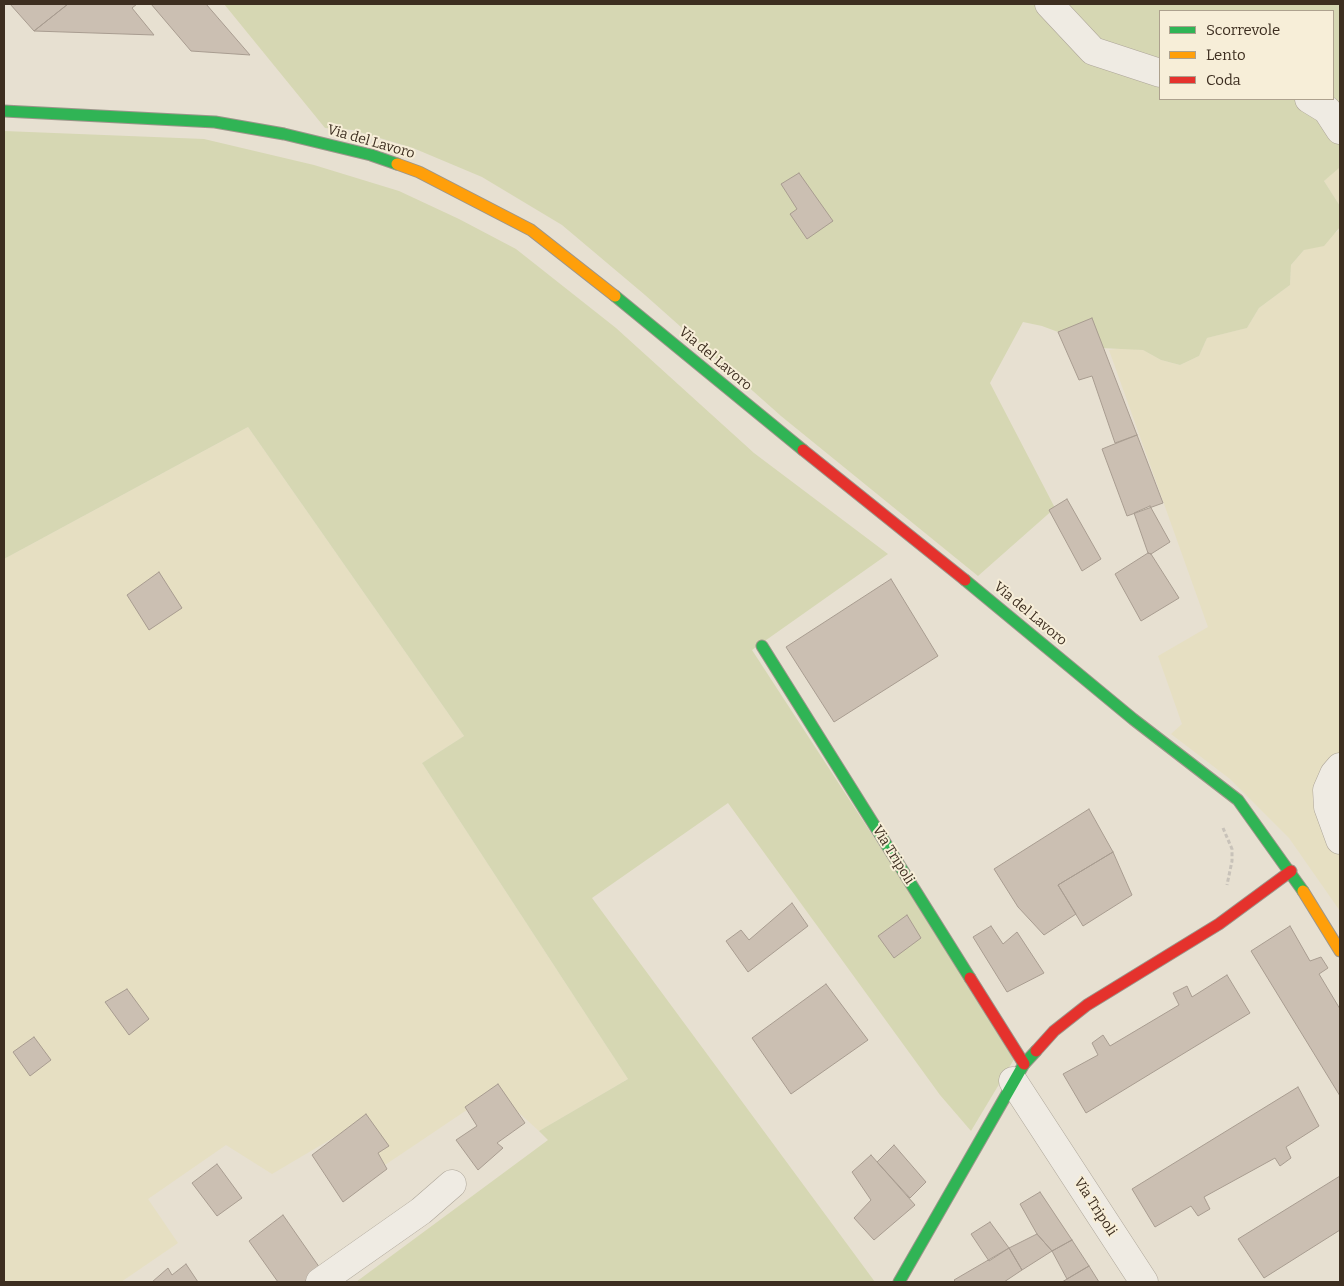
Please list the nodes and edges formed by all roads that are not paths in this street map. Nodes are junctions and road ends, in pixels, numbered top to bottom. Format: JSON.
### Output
{"nodes":[{"id":1,"x":1050,"y":4,"type":"edge"},
{"id":2,"x":1159,"y":73,"type":"edge"},
{"id":3,"x":1311,"y":100,"type":"edge"},
{"id":4,"x":4,"y":111,"type":"edge"},
{"id":5,"x":1340,"y":130,"type":"edge"},
{"id":6,"x":762,"y":646,"type":"dead end"},
{"id":7,"x":1340,"y":767,"type":"edge"},
{"id":8,"x":1340,"y":840,"type":"edge"},
{"id":9,"x":1291,"y":871,"type":"junction"},
{"id":10,"x":1340,"y":950,"type":"edge"},
{"id":11,"x":1019,"y":1072,"type":"junction"},
{"id":12,"x":452,"y":1184,"type":"dead end"},
{"id":13,"x":320,"y":1282,"type":"edge"},
{"id":14,"x":899,"y":1282,"type":"edge"},
{"id":15,"x":1144,"y":1282,"type":"edge"}],
"edges":[{"from":1,"to":2,"type":"street"},
{"from":3,"to":5,"type":"street"},
{"from":4,"to":9,"type":"street","name":"Via del Lavoro"},
{"from":6,"to":11,"type":"street","name":"Via Tripoli"},
{"from":7,"to":8,"type":"street"},
{"from":9,"to":10,"type":"street","name":"Via del Lavoro"},
{"from":9,"to":11,"type":"street"},
{"from":11,"to":14,"type":"street"},
{"from":11,"to":15,"type":"street","name":"Via Tripoli"},
{"from":12,"to":13,"type":"street"}]}
